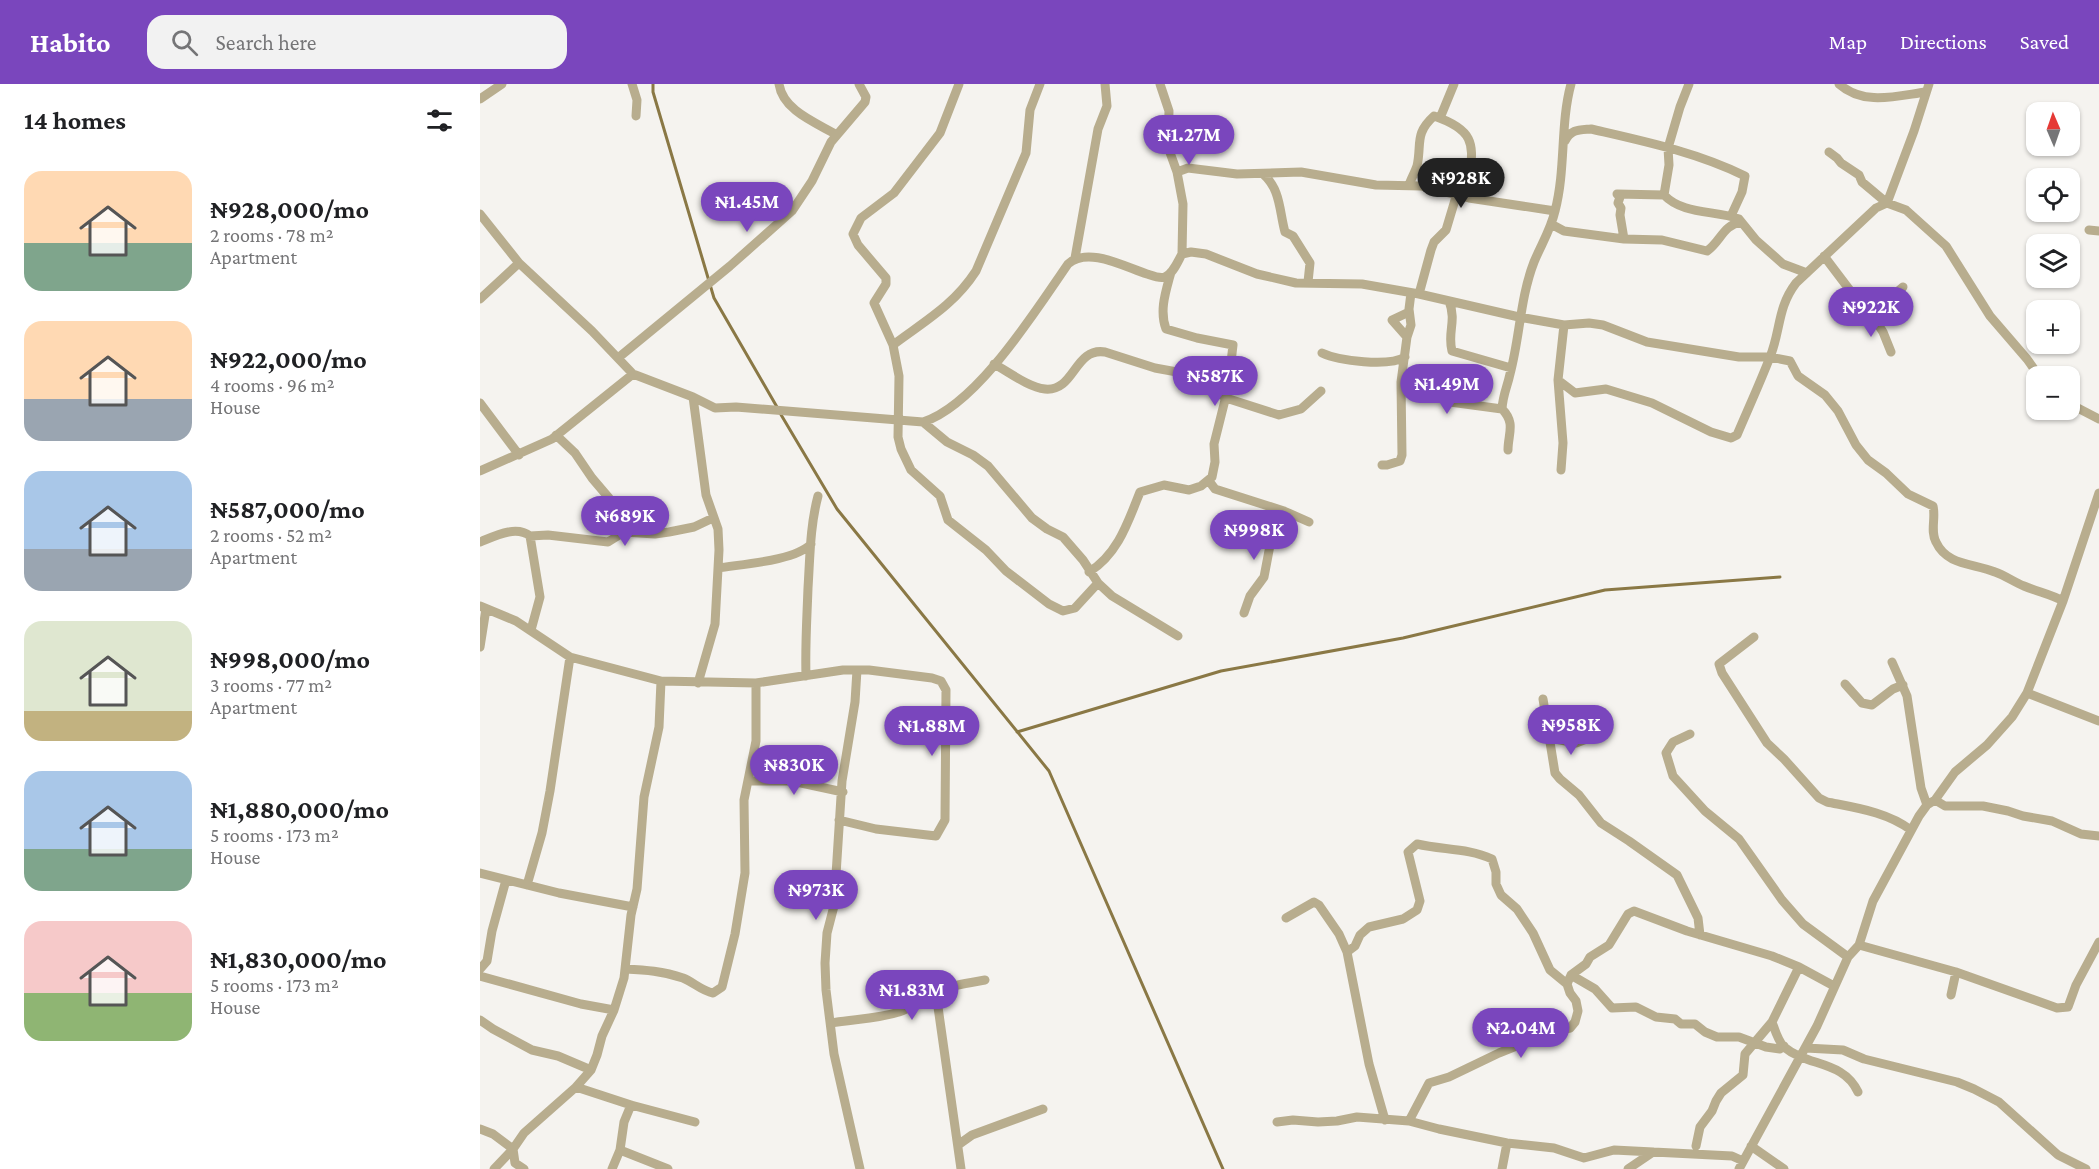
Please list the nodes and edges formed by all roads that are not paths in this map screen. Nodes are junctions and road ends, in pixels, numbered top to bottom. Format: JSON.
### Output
{"nodes":[{"id":1,"x":502,"y":84,"type":"edge"},
{"id":2,"x":632,"y":84,"type":"edge"},
{"id":3,"x":779,"y":84,"type":"edge"},
{"id":4,"x":859,"y":84,"type":"edge"},
{"id":5,"x":959,"y":84,"type":"edge"},
{"id":6,"x":1040,"y":84,"type":"edge"},
{"id":7,"x":1105,"y":84,"type":"edge"},
{"id":8,"x":1160,"y":84,"type":"edge"},
{"id":9,"x":1454,"y":84,"type":"edge"},
{"id":10,"x":1571,"y":84,"type":"edge"},
{"id":11,"x":1689,"y":84,"type":"edge"},
{"id":12,"x":1839,"y":84,"type":"edge"},
{"id":13,"x":1927,"y":88,"type":"edge"},
{"id":14,"x":480,"y":99,"type":"edge"},
{"id":15,"x":636,"y":116,"type":"dead end"},
{"id":16,"x":1440,"y":118,"type":"junction"},
{"id":17,"x":837,"y":135,"type":"junction"},
{"id":18,"x":1564,"y":143,"type":"junction"},
{"id":19,"x":1668,"y":148,"type":"junction"},
{"id":20,"x":1829,"y":152,"type":"dead end"},
{"id":21,"x":1177,"y":172,"type":"junction"},
{"id":22,"x":1263,"y":174,"type":"junction"},
{"id":23,"x":1409,"y":185,"type":"junction"},
{"id":24,"x":1664,"y":195,"type":"junction"},
{"id":25,"x":1464,"y":196,"type":"junction"},
{"id":26,"x":1887,"y":203,"type":"junction"},
{"id":27,"x":1555,"y":211,"type":"junction"},
{"id":28,"x":480,"y":214,"type":"edge"},
{"id":29,"x":1731,"y":216,"type":"junction"},
{"id":30,"x":1741,"y":222,"type":"junction"},
{"id":31,"x":1551,"y":225,"type":"junction"},
{"id":32,"x":1624,"y":239,"type":"junction"},
{"id":33,"x":1182,"y":254,"type":"junction"},
{"id":34,"x":1824,"y":256,"type":"junction"},
{"id":35,"x":1075,"y":258,"type":"junction"},
{"id":36,"x":519,"y":263,"type":"junction"},
{"id":37,"x":1171,"y":272,"type":"junction"},
{"id":38,"x":1807,"y":273,"type":"junction"},
{"id":39,"x":1308,"y":282,"type":"junction"},
{"id":40,"x":1904,"y":287,"type":"dead end"},
{"id":41,"x":1415,"y":294,"type":"junction"},
{"id":42,"x":480,"y":299,"type":"edge"},
{"id":43,"x":1449,"y":301,"type":"junction"},
{"id":44,"x":1409,"y":312,"type":"junction"},
{"id":45,"x":1870,"y":312,"type":"junction"},
{"id":46,"x":1519,"y":317,"type":"junction"},
{"id":47,"x":1564,"y":324,"type":"junction"},
{"id":48,"x":1407,"y":338,"type":"junction"},
{"id":49,"x":894,"y":345,"type":"junction"},
{"id":50,"x":1891,"y":352,"type":"dead end"},
{"id":51,"x":1322,"y":353,"type":"dead end"},
{"id":52,"x":1405,"y":357,"type":"junction"},
{"id":53,"x":1770,"y":357,"type":"junction"},
{"id":54,"x":618,"y":358,"type":"junction"},
{"id":55,"x":994,"y":364,"type":"junction"},
{"id":56,"x":2032,"y":366,"type":"edge"},
{"id":57,"x":1511,"y":368,"type":"junction"},
{"id":58,"x":633,"y":374,"type":"junction"},
{"id":59,"x":1558,"y":380,"type":"junction"},
{"id":60,"x":1401,"y":382,"type":"junction"},
{"id":61,"x":1321,"y":391,"type":"dead end"},
{"id":62,"x":693,"y":397,"type":"junction"},
{"id":63,"x":1226,"y":398,"type":"junction"},
{"id":64,"x":480,"y":403,"type":"edge"},
{"id":65,"x":1502,"y":409,"type":"junction"},
{"id":66,"x":2080,"y":409,"type":"edge"},
{"id":67,"x":2099,"y":419,"type":"edge"},
{"id":68,"x":900,"y":420,"type":"junction"},
{"id":69,"x":923,"y":422,"type":"junction"},
{"id":70,"x":556,"y":435,"type":"junction"},
{"id":71,"x":1508,"y":450,"type":"dead end"},
{"id":72,"x":519,"y":455,"type":"junction"},
{"id":73,"x":1382,"y":465,"type":"dead end"},
{"id":74,"x":1561,"y":470,"type":"dead end"},
{"id":75,"x":480,"y":471,"type":"edge"},
{"id":76,"x":1209,"y":481,"type":"junction"},
{"id":77,"x":2099,"y":493,"type":"edge"},
{"id":78,"x":818,"y":496,"type":"dead end"},
{"id":79,"x":1284,"y":511,"type":"junction"},
{"id":80,"x":713,"y":518,"type":"junction"},
{"id":81,"x":1309,"y":522,"type":"dead end"},
{"id":82,"x":624,"y":532,"type":"junction"},
{"id":83,"x":530,"y":536,"type":"junction"},
{"id":84,"x":480,"y":542,"type":"edge"},
{"id":85,"x":811,"y":544,"type":"junction"},
{"id":86,"x":718,"y":567,"type":"junction"},
{"id":87,"x":1089,"y":572,"type":"junction"},
{"id":88,"x":1098,"y":584,"type":"junction"},
{"id":89,"x":2063,"y":601,"type":"junction"},
{"id":90,"x":483,"y":608,"type":"edge"},
{"id":91,"x":1244,"y":613,"type":"dead end"},
{"id":92,"x":531,"y":630,"type":"junction"},
{"id":93,"x":1178,"y":636,"type":"dead end"},
{"id":94,"x":1754,"y":637,"type":"dead end"},
{"id":95,"x":480,"y":647,"type":"edge"},
{"id":96,"x":570,"y":657,"type":"junction"},
{"id":97,"x":1892,"y":662,"type":"dead end"},
{"id":98,"x":857,"y":670,"type":"junction"},
{"id":99,"x":806,"y":676,"type":"junction"},
{"id":100,"x":661,"y":681,"type":"junction"},
{"id":101,"x":698,"y":683,"type":"junction"},
{"id":102,"x":756,"y":683,"type":"junction"},
{"id":103,"x":1845,"y":684,"type":"dead end"},
{"id":104,"x":1903,"y":685,"type":"junction"},
{"id":105,"x":2027,"y":693,"type":"junction"},
{"id":106,"x":1543,"y":699,"type":"dead end"},
{"id":107,"x":2099,"y":721,"type":"edge"},
{"id":108,"x":1690,"y":734,"type":"dead end"},
{"id":109,"x":1550,"y":738,"type":"junction"},
{"id":110,"x":1589,"y":738,"type":"dead end"},
{"id":111,"x":748,"y":781,"type":"junction"},
{"id":112,"x":843,"y":792,"type":"junction"},
{"id":113,"x":1931,"y":803,"type":"junction"},
{"id":114,"x":839,"y":820,"type":"junction"},
{"id":115,"x":1911,"y":830,"type":"junction"},
{"id":116,"x":2099,"y":836,"type":"edge"},
{"id":117,"x":480,"y":873,"type":"edge"},
{"id":118,"x":506,"y":880,"type":"junction"},
{"id":119,"x":527,"y":885,"type":"junction"},
{"id":120,"x":633,"y":907,"type":"junction"},
{"id":121,"x":1286,"y":918,"type":"dead end"},
{"id":122,"x":1700,"y":935,"type":"junction"},
{"id":123,"x":2099,"y":942,"type":"edge"},
{"id":124,"x":1859,"y":945,"type":"junction"},
{"id":125,"x":1347,"y":952,"type":"junction"},
{"id":126,"x":1848,"y":957,"type":"junction"},
{"id":127,"x":1799,"y":966,"type":"junction"},
{"id":128,"x":480,"y":969,"type":"edge"},
{"id":129,"x":625,"y":969,"type":"junction"},
{"id":130,"x":1956,"y":972,"type":"junction"},
{"id":131,"x":480,"y":976,"type":"edge"},
{"id":132,"x":985,"y":980,"type":"dead end"},
{"id":133,"x":1569,"y":980,"type":"junction"},
{"id":134,"x":1834,"y":986,"type":"junction"},
{"id":135,"x":936,"y":993,"type":"junction"},
{"id":136,"x":1951,"y":994,"type":"dead end"},
{"id":137,"x":614,"y":1010,"type":"junction"},
{"id":138,"x":480,"y":1020,"type":"edge"},
{"id":139,"x":1772,"y":1022,"type":"junction"},
{"id":140,"x":831,"y":1023,"type":"junction"},
{"id":141,"x":1753,"y":1042,"type":"junction"},
{"id":142,"x":1784,"y":1046,"type":"junction"},
{"id":143,"x":1803,"y":1052,"type":"junction"},
{"id":144,"x":591,"y":1070,"type":"junction"},
{"id":145,"x":576,"y":1087,"type":"junction"},
{"id":146,"x":1858,"y":1092,"type":"dead end"},
{"id":147,"x":631,"y":1105,"type":"junction"},
{"id":148,"x":1043,"y":1109,"type":"dead end"},
{"id":149,"x":1385,"y":1120,"type":"junction"},
{"id":150,"x":1409,"y":1121,"type":"junction"},
{"id":151,"x":695,"y":1122,"type":"dead end"},
{"id":152,"x":1277,"y":1122,"type":"dead end"},
{"id":153,"x":480,"y":1129,"type":"edge"},
{"id":154,"x":1507,"y":1143,"type":"junction"},
{"id":155,"x":958,"y":1145,"type":"junction"},
{"id":156,"x":1696,"y":1146,"type":"dead end"},
{"id":157,"x":1751,"y":1146,"type":"junction"},
{"id":158,"x":513,"y":1149,"type":"junction"},
{"id":159,"x":620,"y":1150,"type":"junction"},
{"id":160,"x":1657,"y":1151,"type":"junction"},
{"id":161,"x":1741,"y":1165,"type":"edge"},
{"id":162,"x":494,"y":1169,"type":"edge"},
{"id":163,"x":524,"y":1169,"type":"edge"},
{"id":164,"x":612,"y":1169,"type":"edge"},
{"id":165,"x":668,"y":1169,"type":"edge"},
{"id":166,"x":860,"y":1169,"type":"edge"},
{"id":167,"x":961,"y":1169,"type":"edge"},
{"id":168,"x":1502,"y":1169,"type":"edge"},
{"id":169,"x":1628,"y":1169,"type":"edge"},
{"id":170,"x":1784,"y":1169,"type":"edge"},
{"id":171,"x":2086,"y":1169,"type":"edge"}],
"edges":[{"from":1,"to":14,"type":"street"},
{"from":2,"to":15,"type":"street"},
{"from":3,"to":17,"type":"street"},
{"from":4,"to":17,"type":"street"},
{"from":5,"to":49,"type":"street"},
{"from":6,"to":49,"type":"street"},
{"from":7,"to":35,"type":"street"},
{"from":8,"to":21,"type":"street"},
{"from":9,"to":16,"type":"street"},
{"from":10,"to":18,"type":"street"},
{"from":11,"to":19,"type":"street"},
{"from":12,"to":13,"type":"street"},
{"from":13,"to":26,"type":"street"},
{"from":16,"to":23,"type":"street"},
{"from":16,"to":25,"type":"street"},
{"from":17,"to":54,"type":"street"},
{"from":18,"to":19,"type":"street"},
{"from":18,"to":27,"type":"street"},
{"from":19,"to":24,"type":"street"},
{"from":19,"to":29,"type":"street"},
{"from":20,"to":26,"type":"street"},
{"from":21,"to":22,"type":"street"},
{"from":21,"to":33,"type":"street"},
{"from":22,"to":23,"type":"street"},
{"from":22,"to":39,"type":"street"},
{"from":23,"to":25,"type":"street"},
{"from":24,"to":29,"type":"street"},
{"from":24,"to":32,"type":"street"},
{"from":25,"to":27,"type":"street"},
{"from":25,"to":41,"type":"street"},
{"from":26,"to":34,"type":"street"},
{"from":26,"to":56,"type":"street"},
{"from":27,"to":31,"type":"street"},
{"from":28,"to":36,"type":"street"},
{"from":29,"to":30,"type":"street"},
{"from":30,"to":32,"type":"street"},
{"from":30,"to":38,"type":"street"},
{"from":31,"to":32,"type":"street"},
{"from":31,"to":46,"type":"street"},
{"from":33,"to":37,"type":"street"},
{"from":33,"to":39,"type":"street"},
{"from":34,"to":38,"type":"street"},
{"from":34,"to":45,"type":"street"},
{"from":35,"to":37,"type":"street"},
{"from":35,"to":55,"type":"street"},
{"from":36,"to":42,"type":"street"},
{"from":36,"to":54,"type":"street"},
{"from":37,"to":63,"type":"street"},
{"from":38,"to":53,"type":"street"},
{"from":39,"to":41,"type":"street"},
{"from":40,"to":45,"type":"street"},
{"from":41,"to":43,"type":"street"},
{"from":41,"to":44,"type":"street"},
{"from":43,"to":46,"type":"street"},
{"from":43,"to":57,"type":"street"},
{"from":44,"to":48,"type":"street"},
{"from":44,"to":48,"type":"street"},
{"from":45,"to":50,"type":"street"},
{"from":46,"to":47,"type":"street"},
{"from":46,"to":57,"type":"street"},
{"from":47,"to":53,"type":"street"},
{"from":47,"to":59,"type":"street"},
{"from":48,"to":52,"type":"street"},
{"from":49,"to":68,"type":"street"},
{"from":51,"to":52,"type":"street"},
{"from":52,"to":60,"type":"street"},
{"from":53,"to":59,"type":"street"},
{"from":53,"to":89,"type":"street"},
{"from":54,"to":58,"type":"street"},
{"from":55,"to":63,"type":"street"},
{"from":55,"to":69,"type":"street"},
{"from":57,"to":65,"type":"street"},
{"from":58,"to":62,"type":"street"},
{"from":58,"to":70,"type":"street"},
{"from":59,"to":74,"type":"street"},
{"from":60,"to":65,"type":"street"},
{"from":60,"to":73,"type":"street"},
{"from":61,"to":63,"type":"street"},
{"from":62,"to":68,"type":"street"},
{"from":62,"to":80,"type":"street"},
{"from":63,"to":76,"type":"street"},
{"from":64,"to":72,"type":"street"},
{"from":65,"to":71,"type":"street"},
{"from":66,"to":67,"type":"street"},
{"from":68,"to":69,"type":"street"},
{"from":68,"to":88,"type":"street"},
{"from":69,"to":87,"type":"street"},
{"from":70,"to":72,"type":"street"},
{"from":70,"to":82,"type":"street"},
{"from":72,"to":75,"type":"street"},
{"from":76,"to":79,"type":"street"},
{"from":76,"to":87,"type":"street"},
{"from":77,"to":89,"type":"street"},
{"from":78,"to":85,"type":"street"},
{"from":79,"to":81,"type":"street"},
{"from":79,"to":91,"type":"street"},
{"from":80,"to":82,"type":"street"},
{"from":80,"to":86,"type":"street"},
{"from":82,"to":83,"type":"street"},
{"from":83,"to":84,"type":"street"},
{"from":83,"to":92,"type":"street"},
{"from":85,"to":86,"type":"street"},
{"from":85,"to":99,"type":"street"},
{"from":86,"to":101,"type":"street"},
{"from":87,"to":88,"type":"street"},
{"from":88,"to":93,"type":"street"},
{"from":89,"to":105,"type":"street"},
{"from":90,"to":92,"type":"street"},
{"from":90,"to":95,"type":"street"},
{"from":92,"to":96,"type":"street"},
{"from":94,"to":115,"type":"street"},
{"from":96,"to":100,"type":"street"},
{"from":96,"to":119,"type":"street"},
{"from":97,"to":104,"type":"street"},
{"from":98,"to":99,"type":"street"},
{"from":98,"to":112,"type":"street"},
{"from":98,"to":114,"type":"street"},
{"from":99,"to":102,"type":"street"},
{"from":100,"to":101,"type":"street"},
{"from":100,"to":120,"type":"street"},
{"from":101,"to":102,"type":"street"},
{"from":102,"to":111,"type":"street"},
{"from":103,"to":104,"type":"street"},
{"from":104,"to":113,"type":"street"},
{"from":105,"to":107,"type":"street"},
{"from":105,"to":113,"type":"street"},
{"from":106,"to":109,"type":"street"},
{"from":108,"to":126,"type":"street"},
{"from":109,"to":110,"type":"street"},
{"from":109,"to":122,"type":"street"},
{"from":111,"to":112,"type":"street"},
{"from":111,"to":129,"type":"street"},
{"from":112,"to":114,"type":"street"},
{"from":113,"to":115,"type":"street"},
{"from":113,"to":116,"type":"street"},
{"from":114,"to":140,"type":"street"},
{"from":115,"to":124,"type":"street"},
{"from":117,"to":118,"type":"street"},
{"from":118,"to":119,"type":"street"},
{"from":118,"to":128,"type":"street"},
{"from":119,"to":120,"type":"street"},
{"from":120,"to":129,"type":"street"},
{"from":121,"to":125,"type":"street"},
{"from":122,"to":127,"type":"street"},
{"from":122,"to":133,"type":"street"},
{"from":123,"to":130,"type":"street"},
{"from":124,"to":126,"type":"street"},
{"from":124,"to":130,"type":"street"},
{"from":125,"to":133,"type":"street"},
{"from":125,"to":149,"type":"street"},
{"from":126,"to":134,"type":"street"},
{"from":127,"to":134,"type":"street"},
{"from":127,"to":139,"type":"street"},
{"from":129,"to":137,"type":"street"},
{"from":130,"to":136,"type":"street"},
{"from":131,"to":137,"type":"street"},
{"from":132,"to":135,"type":"street"},
{"from":133,"to":141,"type":"street"},
{"from":133,"to":150,"type":"street"},
{"from":134,"to":143,"type":"street"},
{"from":135,"to":140,"type":"street"},
{"from":135,"to":155,"type":"street"},
{"from":137,"to":144,"type":"street"},
{"from":138,"to":144,"type":"street"},
{"from":139,"to":141,"type":"street"},
{"from":139,"to":142,"type":"street"},
{"from":140,"to":166,"type":"street"},
{"from":141,"to":142,"type":"street"},
{"from":141,"to":156,"type":"street"},
{"from":142,"to":143,"type":"street"},
{"from":143,"to":146,"type":"street"},
{"from":143,"to":157,"type":"street"},
{"from":143,"to":171,"type":"street"},
{"from":144,"to":145,"type":"street"},
{"from":145,"to":147,"type":"street"},
{"from":145,"to":158,"type":"street"},
{"from":147,"to":151,"type":"street"},
{"from":147,"to":159,"type":"street"},
{"from":148,"to":155,"type":"street"},
{"from":149,"to":150,"type":"street"},
{"from":149,"to":152,"type":"street"},
{"from":150,"to":154,"type":"street"},
{"from":153,"to":158,"type":"street"},
{"from":154,"to":160,"type":"street"},
{"from":154,"to":168,"type":"street"},
{"from":155,"to":167,"type":"street"},
{"from":157,"to":161,"type":"street"},
{"from":157,"to":170,"type":"street"},
{"from":158,"to":162,"type":"street"},
{"from":158,"to":163,"type":"street"},
{"from":159,"to":164,"type":"street"},
{"from":159,"to":165,"type":"street"},
{"from":160,"to":161,"type":"street"},
{"from":160,"to":169,"type":"street"}]}
